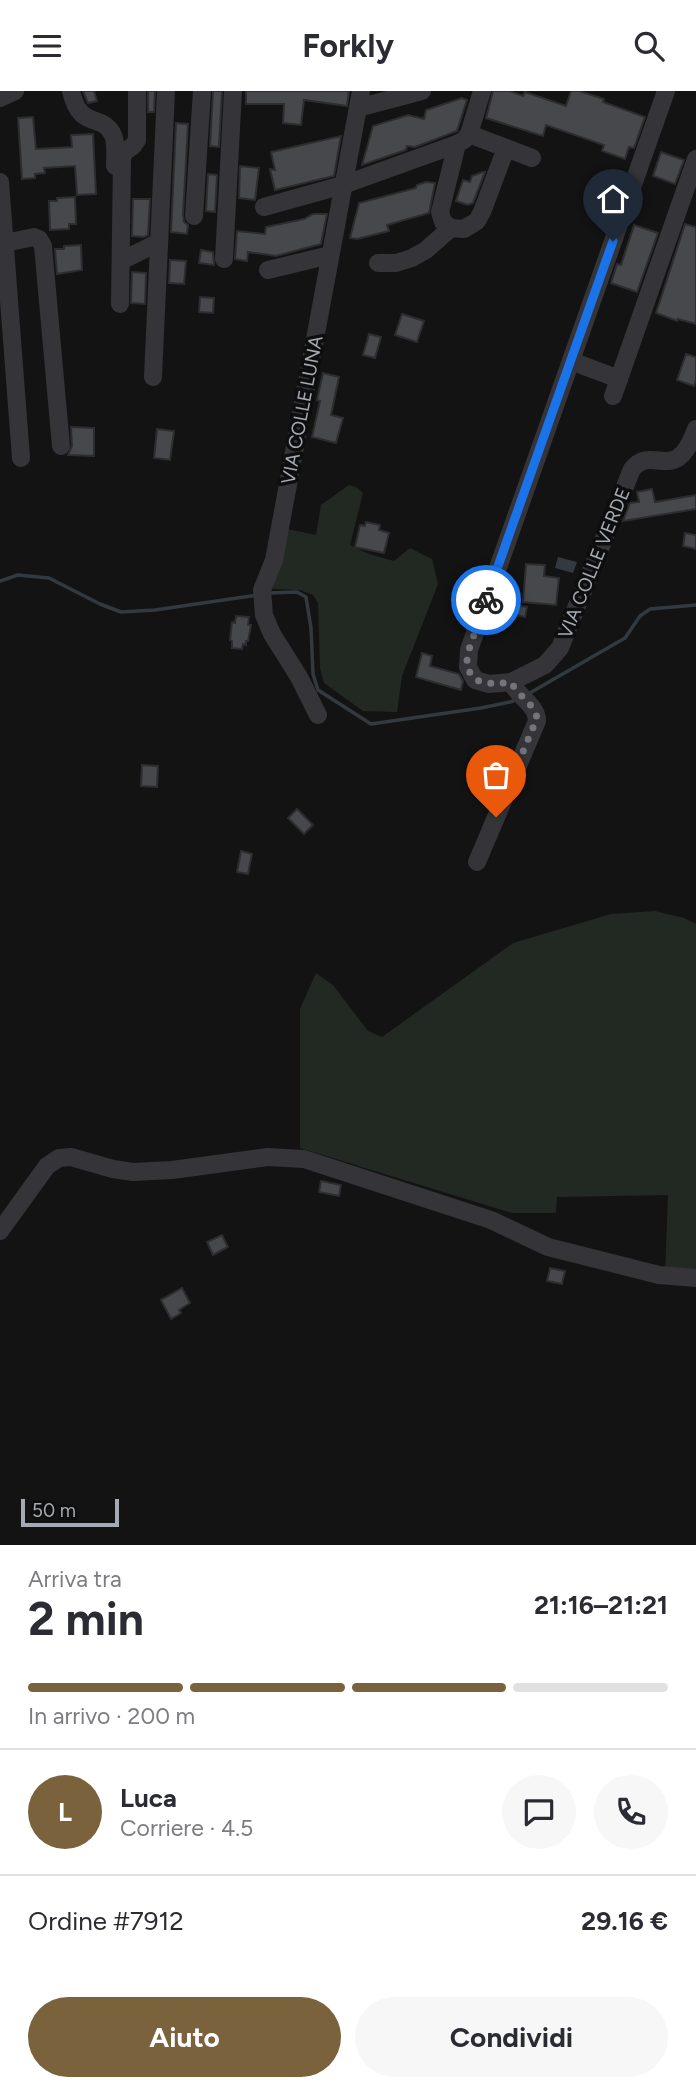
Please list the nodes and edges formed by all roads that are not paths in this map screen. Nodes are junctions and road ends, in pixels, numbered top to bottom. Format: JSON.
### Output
{"nodes":[{"id":1,"x":15,"y":91,"type":"edge"},
{"id":2,"x":71,"y":91,"type":"edge"},
{"id":3,"x":137,"y":91,"type":"edge"},
{"id":4,"x":166,"y":91,"type":"edge"},
{"id":5,"x":202,"y":91,"type":"edge"},
{"id":6,"x":233,"y":91,"type":"edge"},
{"id":7,"x":422,"y":91,"type":"edge"},
{"id":8,"x":482,"y":91,"type":"edge"},
{"id":9,"x":666,"y":91,"type":"edge"},
{"id":10,"x":0,"y":98,"type":"edge"},
{"id":11,"x":363,"y":99,"type":"edge"},
{"id":12,"x":463,"y":139,"type":"junction"},
{"id":13,"x":506,"y":148,"type":"junction"},
{"id":14,"x":532,"y":158,"type":"dead end"},
{"id":15,"x":696,"y":159,"type":"edge"},
{"id":16,"x":0,"y":182,"type":"edge"},
{"id":17,"x":344,"y":185,"type":"junction"},
{"id":18,"x":264,"y":207,"type":"dead end"},
{"id":19,"x":194,"y":216,"type":"dead end"},
{"id":20,"x":110,"y":218,"type":"dead end"},
{"id":21,"x":452,"y":229,"type":"junction"},
{"id":22,"x":159,"y":242,"type":"junction"},
{"id":23,"x":5,"y":243,"type":"junction"},
{"id":24,"x":330,"y":254,"type":"junction"},
{"id":25,"x":224,"y":260,"type":"dead end"},
{"id":26,"x":121,"y":261,"type":"junction"},
{"id":27,"x":378,"y":263,"type":"dead end"},
{"id":28,"x":268,"y":270,"type":"dead end"},
{"id":29,"x":120,"y":305,"type":"dead end"},
{"id":30,"x":571,"y":361,"type":"junction"},
{"id":31,"x":153,"y":377,"type":"dead end"},
{"id":32,"x":619,"y":379,"type":"junction"},
{"id":33,"x":613,"y":396,"type":"dead end"},
{"id":34,"x":696,"y":429,"type":"edge"},
{"id":35,"x":61,"y":446,"type":"dead end"},
{"id":36,"x":21,"y":458,"type":"dead end"},
{"id":37,"x":518,"y":692,"type":"junction"},
{"id":38,"x":318,"y":715,"type":"dead end"},
{"id":39,"x":477,"y":862,"type":"dead end"},
{"id":40,"x":0,"y":1230,"type":"edge"},
{"id":41,"x":696,"y":1278,"type":"edge"}],
"edges":[{"from":1,"to":10,"type":"street"},
{"from":2,"to":20,"type":"street"},
{"from":3,"to":26,"type":"street"},
{"from":4,"to":22,"type":"street"},
{"from":5,"to":19,"type":"street"},
{"from":6,"to":25,"type":"street"},
{"from":7,"to":11,"type":"street"},
{"from":8,"to":12,"type":"street"},
{"from":9,"to":30,"type":"street"},
{"from":11,"to":17,"type":"street","name":"VIA COLLE LUNA"},
{"from":12,"to":13,"type":"street"},
{"from":12,"to":17,"type":"street"},
{"from":12,"to":21,"type":"street"},
{"from":13,"to":14,"type":"street"},
{"from":13,"to":21,"type":"street"},
{"from":15,"to":32,"type":"street"},
{"from":16,"to":23,"type":"street"},
{"from":17,"to":18,"type":"street"},
{"from":17,"to":24,"type":"street","name":"VIA COLLE LUNA"},
{"from":21,"to":27,"type":"street"},
{"from":22,"to":26,"type":"street"},
{"from":22,"to":31,"type":"street"},
{"from":23,"to":35,"type":"street"},
{"from":23,"to":36,"type":"street"},
{"from":24,"to":28,"type":"street"},
{"from":24,"to":38,"type":"street","name":"VIA COLLE LUNA"},
{"from":26,"to":29,"type":"street"},
{"from":30,"to":32,"type":"street"},
{"from":30,"to":37,"type":"street"},
{"from":32,"to":33,"type":"street"},
{"from":34,"to":37,"type":"street","name":"VIA COLLE VERDE"},
{"from":37,"to":39,"type":"street"},
{"from":40,"to":41,"type":"street"}]}
